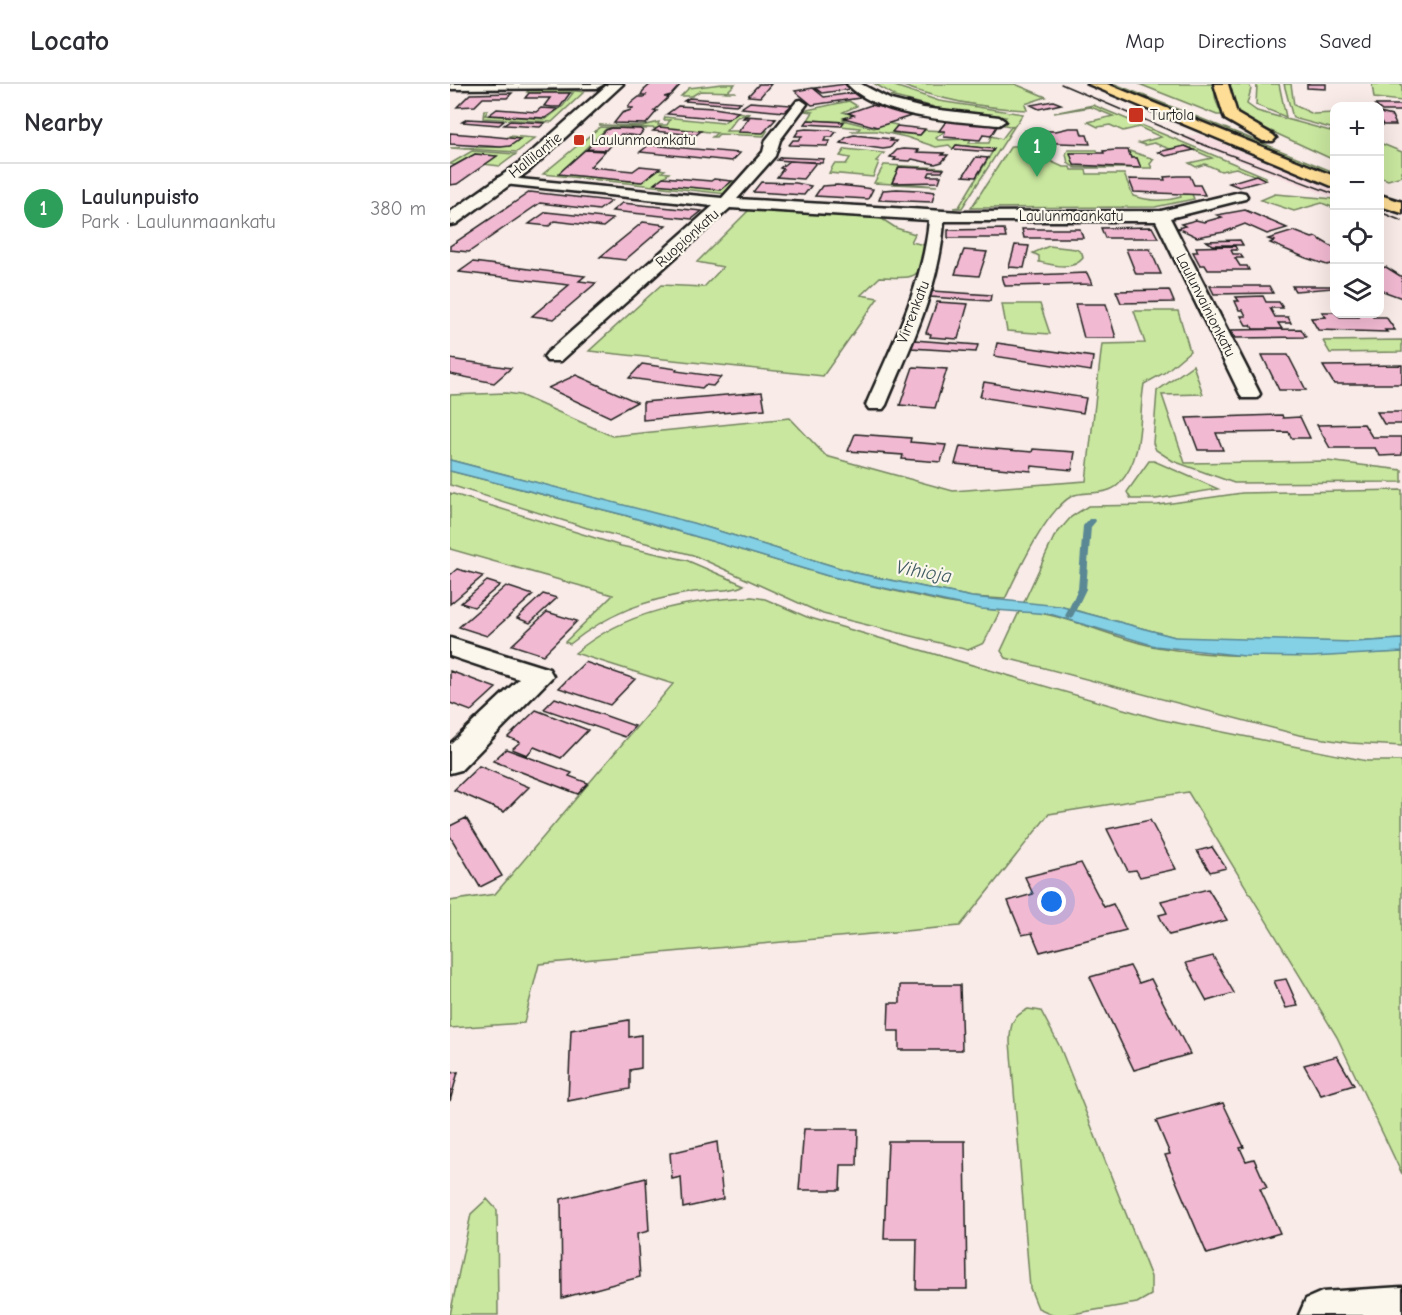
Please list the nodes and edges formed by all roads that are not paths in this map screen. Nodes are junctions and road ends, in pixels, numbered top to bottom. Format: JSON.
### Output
{"nodes":[{"id":1,"x":597,"y":84,"type":"edge"},
{"id":2,"x":616,"y":84,"type":"edge"},
{"id":3,"x":853,"y":84,"type":"edge"},
{"id":4,"x":1095,"y":84,"type":"edge"},
{"id":5,"x":1129,"y":84,"type":"edge"},
{"id":6,"x":1221,"y":84,"type":"edge"},
{"id":7,"x":450,"y":86,"type":"edge"},
{"id":8,"x":801,"y":104,"type":"dead end"},
{"id":9,"x":999,"y":121,"type":"dead end"},
{"id":10,"x":1277,"y":143,"type":"junction"},
{"id":11,"x":1330,"y":163,"type":"edge"},
{"id":12,"x":504,"y":180,"type":"junction"},
{"id":13,"x":1330,"y":180,"type":"edge"},
{"id":14,"x":1384,"y":183,"type":"edge"},
{"id":15,"x":1402,"y":190,"type":"edge"},
{"id":16,"x":1240,"y":196,"type":"dead end"},
{"id":17,"x":1384,"y":201,"type":"edge"},
{"id":18,"x":726,"y":203,"type":"junction"},
{"id":19,"x":1402,"y":208,"type":"edge"},
{"id":20,"x":937,"y":216,"type":"junction"},
{"id":21,"x":1161,"y":216,"type":"junction"},
{"id":22,"x":452,"y":218,"type":"edge"},
{"id":23,"x":554,"y":357,"type":"dead end"},
{"id":24,"x":1250,"y":394,"type":"dead end"},
{"id":25,"x":876,"y":405,"type":"dead end"},
{"id":26,"x":450,"y":647,"type":"edge"},
{"id":27,"x":450,"y":762,"type":"edge"},
{"id":28,"x":1402,"y":1310,"type":"edge"},
{"id":29,"x":1322,"y":1315,"type":"edge"}],
"edges":[{"from":1,"to":7,"type":"main road"},
{"from":2,"to":12,"type":"main road","name":"Hallilantie"},
{"from":3,"to":9,"type":"street"},
{"from":4,"to":13,"type":"highway"},
{"from":5,"to":10,"type":"highway"},
{"from":6,"to":10,"type":"highway"},
{"from":8,"to":18,"type":"street","name":"Ruopionkatu"},
{"from":10,"to":11,"type":"highway"},
{"from":12,"to":18,"type":"street","name":"Laulunmaankatu"},
{"from":12,"to":22,"type":"main road","name":"Hallilantie"},
{"from":14,"to":15,"type":"highway"},
{"from":16,"to":21,"type":"street","name":"Laulunmaankatu"},
{"from":17,"to":19,"type":"highway"},
{"from":18,"to":20,"type":"street","name":"Laulunmaankatu"},
{"from":18,"to":23,"type":"street","name":"Ruopionkatu"},
{"from":20,"to":21,"type":"street","name":"Laulunmaankatu"},
{"from":20,"to":25,"type":"street","name":"Virrenkatu"},
{"from":21,"to":24,"type":"street","name":"Laulunvainionkatu"},
{"from":26,"to":27,"type":"street"},
{"from":28,"to":29,"type":"street"}]}
